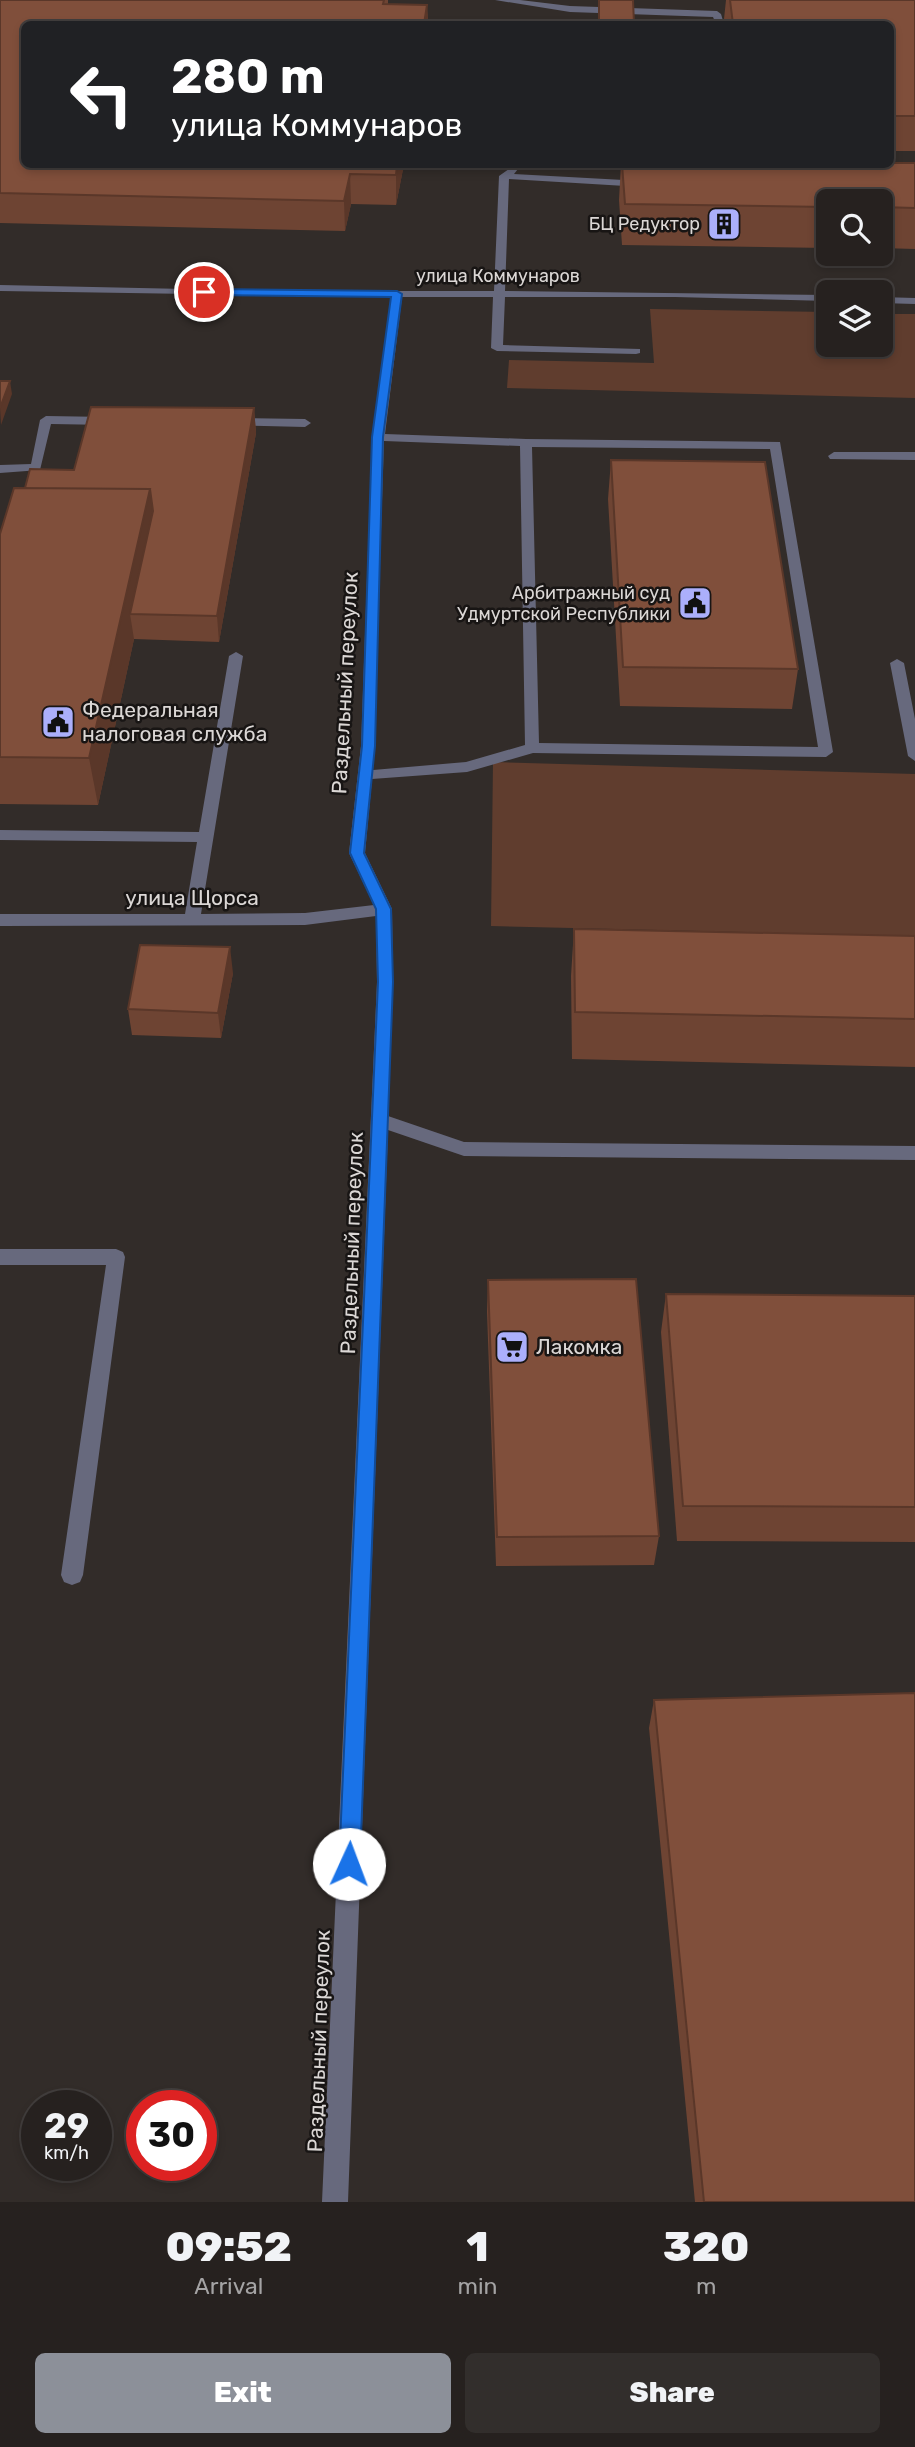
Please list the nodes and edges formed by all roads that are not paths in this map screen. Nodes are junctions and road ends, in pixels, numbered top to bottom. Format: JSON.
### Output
{"nodes":[{"id":1,"x":499,"y":0,"type":"edge"},
{"id":2,"x":728,"y":12,"type":"edge"},
{"id":3,"x":717,"y":14,"type":"junction"},
{"id":4,"x":719,"y":21,"type":"edge"},
{"id":5,"x":514,"y":168,"type":"edge"},
{"id":6,"x":504,"y":176,"type":"junction"},
{"id":7,"x":657,"y":185,"type":"edge"},
{"id":8,"x":0,"y":288,"type":"edge"},
{"id":9,"x":499,"y":293,"type":"junction"},
{"id":10,"x":397,"y":294,"type":"junction"},
{"id":11,"x":816,"y":298,"type":"edge"},
{"id":12,"x":893,"y":300,"type":"edge"},
{"id":13,"x":915,"y":300,"type":"edge"},
{"id":14,"x":636,"y":351,"type":"dead end"},
{"id":15,"x":127,"y":421,"type":"edge"},
{"id":16,"x":223,"y":422,"type":"edge"},
{"id":17,"x":305,"y":423,"type":"dead end"},
{"id":18,"x":378,"y":437,"type":"junction"},
{"id":19,"x":526,"y":443,"type":"junction"},
{"id":20,"x":834,"y":456,"type":"dead end"},
{"id":21,"x":915,"y":456,"type":"edge"},
{"id":22,"x":0,"y":469,"type":"edge"},
{"id":23,"x":236,"y":656,"type":"dead end"},
{"id":24,"x":897,"y":663,"type":"dead end"},
{"id":25,"x":532,"y":748,"type":"junction"},
{"id":26,"x":915,"y":756,"type":"edge"},
{"id":27,"x":365,"y":775,"type":"junction"},
{"id":28,"x":0,"y":835,"type":"edge"},
{"id":29,"x":206,"y":837,"type":"junction"},
{"id":30,"x":384,"y":909,"type":"junction"},
{"id":31,"x":192,"y":919,"type":"junction"},
{"id":32,"x":0,"y":920,"type":"edge"},
{"id":33,"x":379,"y":1120,"type":"junction"},
{"id":34,"x":915,"y":1153,"type":"edge"},
{"id":35,"x":0,"y":1257,"type":"edge"},
{"id":36,"x":72,"y":1575,"type":"dead end"},
{"id":37,"x":335,"y":2202,"type":"edge"}],
"edges":[{"from":1,"to":3,"type":"street"},
{"from":2,"to":3,"type":"street"},
{"from":3,"to":4,"type":"street"},
{"from":5,"to":6,"type":"street"},
{"from":6,"to":7,"type":"street"},
{"from":6,"to":9,"type":"street"},
{"from":8,"to":10,"type":"street","name":"улица Коммунаров"},
{"from":9,"to":10,"type":"street","name":"улица Коммунаров"},
{"from":9,"to":11,"type":"street","name":"улица Коммунаров"},
{"from":9,"to":14,"type":"street"},
{"from":10,"to":18,"type":"street","name":"Раздельный переулок"},
{"from":12,"to":13,"type":"street"},
{"from":15,"to":22,"type":"street"},
{"from":16,"to":17,"type":"street"},
{"from":18,"to":19,"type":"street"},
{"from":18,"to":27,"type":"street","name":"Раздельный переулок"},
{"from":19,"to":25,"type":"street"},
{"from":19,"to":25,"type":"street"},
{"from":20,"to":21,"type":"street"},
{"from":23,"to":29,"type":"street"},
{"from":24,"to":26,"type":"street"},
{"from":25,"to":27,"type":"street"},
{"from":27,"to":30,"type":"street","name":"Раздельный переулок"},
{"from":28,"to":29,"type":"street"},
{"from":29,"to":31,"type":"street"},
{"from":30,"to":31,"type":"street","name":"улица Щорса"},
{"from":30,"to":33,"type":"street","name":"Раздельный переулок"},
{"from":31,"to":32,"type":"street","name":"улица Щорса"},
{"from":33,"to":34,"type":"street"},
{"from":33,"to":37,"type":"street","name":"Раздельный переулок"},
{"from":35,"to":36,"type":"street"}]}
